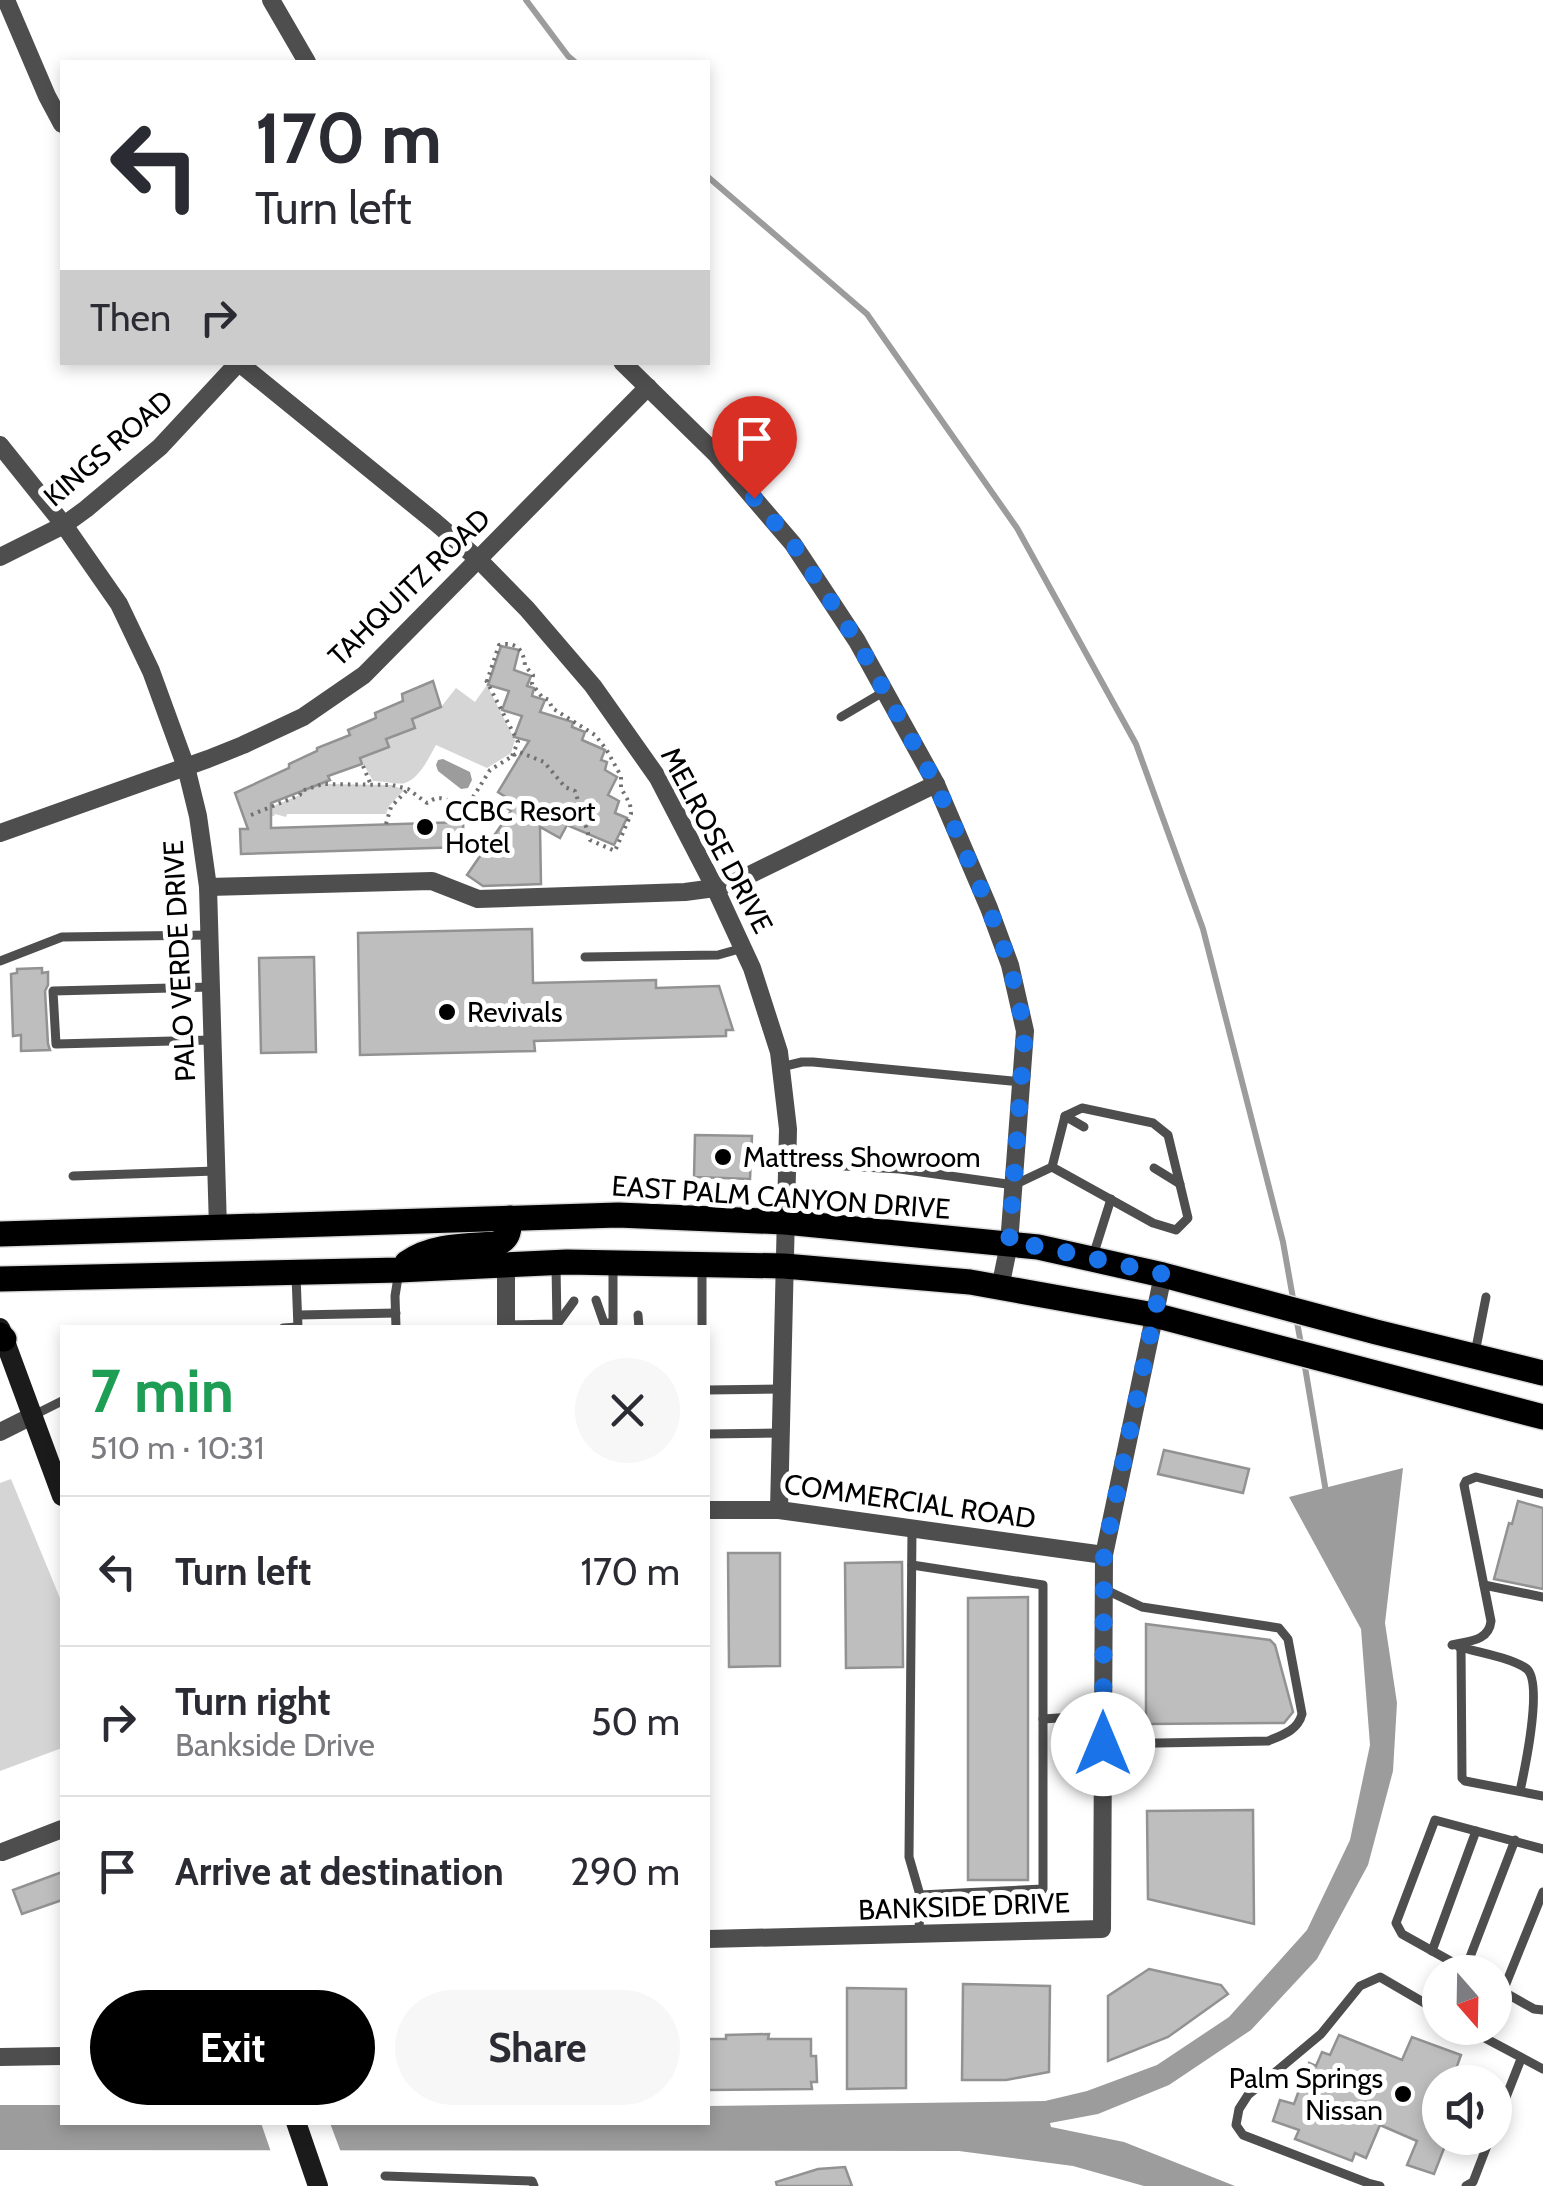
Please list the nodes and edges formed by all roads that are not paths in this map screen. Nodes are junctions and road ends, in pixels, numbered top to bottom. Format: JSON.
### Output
{"nodes":[{"id":1,"x":271,"y":0,"type":"edge"},
{"id":2,"x":4,"y":1,"type":"edge"},
{"id":3,"x":306,"y":60,"type":"edge"},
{"id":4,"x":60,"y":120,"type":"edge"},
{"id":5,"x":237,"y":365,"type":"edge"},
{"id":6,"x":241,"y":365,"type":"edge"},
{"id":7,"x":625,"y":365,"type":"edge"},
{"id":8,"x":648,"y":386,"type":"junction"},
{"id":9,"x":0,"y":446,"type":"edge"},
{"id":10,"x":64,"y":525,"type":"junction"},
{"id":11,"x":0,"y":557,"type":"edge"},
{"id":12,"x":479,"y":560,"type":"junction"},
{"id":13,"x":885,"y":691,"type":"junction"},
{"id":14,"x":841,"y":717,"type":"dead end"},
{"id":15,"x":186,"y":767,"type":"junction"},
{"id":16,"x":936,"y":784,"type":"junction"},
{"id":17,"x":0,"y":834,"type":"edge"},
{"id":18,"x":208,"y":886,"type":"junction"},
{"id":19,"x":716,"y":888,"type":"junction"},
{"id":20,"x":210,"y":935,"type":"junction"},
{"id":21,"x":743,"y":948,"type":"junction"},
{"id":22,"x":585,"y":957,"type":"dead end"},
{"id":23,"x":0,"y":960,"type":"edge"},
{"id":24,"x":211,"y":987,"type":"junction"},
{"id":25,"x":213,"y":1040,"type":"junction"},
{"id":26,"x":781,"y":1068,"type":"junction"},
{"id":27,"x":1022,"y":1082,"type":"junction"},
{"id":28,"x":1064,"y":1116,"type":"junction"},
{"id":29,"x":1084,"y":1127,"type":"dead end"},
{"id":30,"x":787,"y":1162,"type":"junction"},
{"id":31,"x":1052,"y":1167,"type":"junction"},
{"id":32,"x":1154,"y":1168,"type":"dead end"},
{"id":33,"x":216,"y":1171,"type":"junction"},
{"id":34,"x":73,"y":1176,"type":"dead end"},
{"id":35,"x":1014,"y":1184,"type":"junction"},
{"id":36,"x":1180,"y":1184,"type":"junction"},
{"id":37,"x":1111,"y":1200,"type":"junction"},
{"id":38,"x":510,"y":1218,"type":"junction"},
{"id":39,"x":786,"y":1222,"type":"junction"},
{"id":40,"x":218,"y":1228,"type":"junction"},
{"id":41,"x":0,"y":1234,"type":"edge"},
{"id":42,"x":1009,"y":1244,"type":"junction"},
{"id":43,"x":1092,"y":1259,"type":"junction"},
{"id":44,"x":556,"y":1263,"type":"junction"},
{"id":45,"x":613,"y":1263,"type":"junction"},
{"id":46,"x":702,"y":1264,"type":"junction"},
{"id":47,"x":506,"y":1266,"type":"junction"},
{"id":48,"x":784,"y":1266,"type":"junction"},
{"id":49,"x":399,"y":1270,"type":"junction"},
{"id":50,"x":296,"y":1272,"type":"junction"},
{"id":51,"x":1163,"y":1274,"type":"junction"},
{"id":52,"x":0,"y":1280,"type":"edge"},
{"id":53,"x":1000,"y":1288,"type":"junction"},
{"id":54,"x":1486,"y":1297,"type":"dead end"},
{"id":55,"x":596,"y":1300,"type":"dead end"},
{"id":56,"x":574,"y":1301,"type":"dead end"},
{"id":57,"x":396,"y":1313,"type":"junction"},
{"id":58,"x":638,"y":1315,"type":"dead end"},
{"id":59,"x":1154,"y":1315,"type":"junction"},
{"id":60,"x":574,"y":1316,"type":"dead end"},
{"id":61,"x":600,"y":1322,"type":"edge"},
{"id":62,"x":298,"y":1323,"type":"edge"},
{"id":63,"x":396,"y":1325,"type":"edge"},
{"id":64,"x":506,"y":1325,"type":"edge"},
{"id":65,"x":562,"y":1325,"type":"edge"},
{"id":66,"x":562,"y":1325,"type":"edge"},
{"id":67,"x":563,"y":1325,"type":"edge"},
{"id":68,"x":638,"y":1325,"type":"edge"},
{"id":69,"x":702,"y":1325,"type":"edge"},
{"id":70,"x":2,"y":1334,"type":"edge"},
{"id":71,"x":1475,"y":1356,"type":"junction"},
{"id":72,"x":1543,"y":1373,"type":"edge"},
{"id":73,"x":782,"y":1389,"type":"junction"},
{"id":74,"x":710,"y":1390,"type":"edge"},
{"id":75,"x":60,"y":1402,"type":"edge"},
{"id":76,"x":32,"y":1416,"type":"junction"},
{"id":77,"x":1543,"y":1417,"type":"edge"},
{"id":78,"x":0,"y":1432,"type":"edge"},
{"id":79,"x":781,"y":1433,"type":"junction"},
{"id":80,"x":710,"y":1434,"type":"edge"},
{"id":81,"x":60,"y":1491,"type":"edge"},
{"id":82,"x":1543,"y":1494,"type":"edge"},
{"id":83,"x":710,"y":1510,"type":"edge"},
{"id":84,"x":780,"y":1510,"type":"junction"},
{"id":85,"x":912,"y":1528,"type":"junction"},
{"id":86,"x":1104,"y":1554,"type":"junction"},
{"id":87,"x":912,"y":1564,"type":"junction"},
{"id":88,"x":1484,"y":1585,"type":"junction"},
{"id":89,"x":1104,"y":1589,"type":"junction"},
{"id":90,"x":1543,"y":1598,"type":"edge"},
{"id":91,"x":1461,"y":1647,"type":"junction"},
{"id":92,"x":1103,"y":1716,"type":"junction"},
{"id":93,"x":1043,"y":1719,"type":"junction"},
{"id":94,"x":1103,"y":1744,"type":"junction"},
{"id":95,"x":1520,"y":1791,"type":"junction"},
{"id":96,"x":1543,"y":1796,"type":"edge"},
{"id":97,"x":60,"y":1830,"type":"edge"},
{"id":98,"x":1476,"y":1831,"type":"junction"},
{"id":99,"x":1515,"y":1840,"type":"junction"},
{"id":100,"x":1543,"y":1849,"type":"edge"},
{"id":101,"x":2,"y":1852,"type":"edge"},
{"id":102,"x":1543,"y":1892,"type":"edge"},
{"id":103,"x":920,"y":1895,"type":"junction"},
{"id":104,"x":920,"y":1934,"type":"junction"},
{"id":105,"x":710,"y":1939,"type":"edge"},
{"id":106,"x":1432,"y":1951,"type":"junction"},
{"id":107,"x":1439,"y":1955,"type":"edge"},
{"id":108,"x":1474,"y":1955,"type":"edge"},
{"id":109,"x":1512,"y":1960,"type":"edge"},
{"id":110,"x":1512,"y":1996,"type":"edge"},
{"id":111,"x":1422,"y":2002,"type":"edge"},
{"id":112,"x":1543,"y":2010,"type":"edge"},
{"id":113,"x":1496,"y":2045,"type":"edge"},
{"id":114,"x":0,"y":2056,"type":"edge"},
{"id":115,"x":60,"y":2056,"type":"edge"},
{"id":116,"x":1520,"y":2059,"type":"junction"},
{"id":117,"x":1543,"y":2069,"type":"edge"},
{"id":118,"x":1512,"y":2080,"type":"edge"},
{"id":119,"x":297,"y":2125,"type":"edge"},
{"id":120,"x":1484,"y":2155,"type":"edge"},
{"id":121,"x":384,"y":2176,"type":"dead end"},
{"id":122,"x":317,"y":2182,"type":"edge"},
{"id":123,"x":1368,"y":2185,"type":"edge"},
{"id":124,"x":534,"y":2186,"type":"edge"},
{"id":125,"x":1380,"y":2186,"type":"edge"},
{"id":126,"x":1466,"y":2186,"type":"edge"}],
"edges":[{"from":1,"to":3,"type":"street"},
{"from":2,"to":4,"type":"street"},
{"from":5,"to":10,"type":"street","name":"KINGS ROAD"},
{"from":6,"to":12,"type":"street","name":"MELROSE DRIVE"},
{"from":7,"to":8,"type":"street"},
{"from":8,"to":12,"type":"street","name":"TAHQUITZ ROAD"},
{"from":8,"to":13,"type":"street"},
{"from":9,"to":10,"type":"street","name":"PALO VERDE DRIVE"},
{"from":10,"to":11,"type":"street","name":"KINGS ROAD"},
{"from":10,"to":15,"type":"street","name":"PALO VERDE DRIVE"},
{"from":12,"to":15,"type":"street","name":"TAHQUITZ ROAD"},
{"from":12,"to":19,"type":"street","name":"MELROSE DRIVE"},
{"from":13,"to":14,"type":"lane"},
{"from":13,"to":16,"type":"street"},
{"from":15,"to":17,"type":"street","name":"TAHQUITZ ROAD"},
{"from":15,"to":18,"type":"street","name":"PALO VERDE DRIVE"},
{"from":16,"to":19,"type":"street"},
{"from":16,"to":27,"type":"street"},
{"from":18,"to":19,"type":"street"},
{"from":18,"to":20,"type":"street","name":"PALO VERDE DRIVE"},
{"from":19,"to":21,"type":"street","name":"MELROSE DRIVE"},
{"from":20,"to":23,"type":"lane"},
{"from":20,"to":24,"type":"street","name":"PALO VERDE DRIVE"},
{"from":21,"to":22,"type":"lane"},
{"from":21,"to":26,"type":"street","name":"MELROSE DRIVE"},
{"from":24,"to":25,"type":"street","name":"PALO VERDE DRIVE"},
{"from":24,"to":25,"type":"lane"},
{"from":25,"to":33,"type":"street","name":"PALO VERDE DRIVE"},
{"from":26,"to":27,"type":"lane"},
{"from":26,"to":30,"type":"street","name":"MELROSE DRIVE"},
{"from":27,"to":35,"type":"street"},
{"from":28,"to":29,"type":"lane"},
{"from":28,"to":31,"type":"lane"},
{"from":28,"to":36,"type":"lane"},
{"from":30,"to":35,"type":"lane"},
{"from":30,"to":39,"type":"street","name":"MELROSE DRIVE"},
{"from":31,"to":35,"type":"lane"},
{"from":31,"to":37,"type":"lane"},
{"from":32,"to":36,"type":"lane"},
{"from":33,"to":34,"type":"lane"},
{"from":33,"to":40,"type":"street","name":"PALO VERDE DRIVE"},
{"from":35,"to":42,"type":"street"},
{"from":36,"to":37,"type":"lane"},
{"from":37,"to":43,"type":"lane"},
{"from":38,"to":39,"type":"main road","name":"EAST PALM CANYON DRIVE"},
{"from":38,"to":40,"type":"main road","name":"EAST PALM CANYON DRIVE"},
{"from":38,"to":49,"type":"main road"},
{"from":39,"to":42,"type":"main road","name":"EAST PALM CANYON DRIVE"},
{"from":39,"to":48,"type":"street","name":"MELROSE DRIVE"},
{"from":40,"to":41,"type":"main road","name":"EAST PALM CANYON DRIVE"},
{"from":42,"to":43,"type":"main road","name":"EAST PALM CANYON DRIVE"},
{"from":42,"to":53,"type":"street"},
{"from":43,"to":51,"type":"main road","name":"EAST PALM CANYON DRIVE"},
{"from":44,"to":45,"type":"main road"},
{"from":44,"to":47,"type":"main road"},
{"from":44,"to":65,"type":"lane"},
{"from":45,"to":46,"type":"main road"},
{"from":45,"to":61,"type":"lane"},
{"from":46,"to":48,"type":"main road"},
{"from":46,"to":69,"type":"lane"},
{"from":47,"to":49,"type":"main road"},
{"from":47,"to":64,"type":"street"},
{"from":48,"to":53,"type":"main road"},
{"from":48,"to":73,"type":"street","name":"MELROSE DRIVE"},
{"from":49,"to":50,"type":"main road"},
{"from":49,"to":57,"type":"lane"},
{"from":50,"to":52,"type":"main road"},
{"from":50,"to":62,"type":"lane"},
{"from":51,"to":59,"type":"street","name":"BANKSIDE DRIVE"},
{"from":51,"to":71,"type":"main road","name":"EAST PALM CANYON DRIVE"},
{"from":53,"to":59,"type":"main road"},
{"from":54,"to":71,"type":"lane"},
{"from":55,"to":61,"type":"lane"},
{"from":56,"to":66,"type":"lane"},
{"from":57,"to":62,"type":"lane"},
{"from":57,"to":63,"type":"lane"},
{"from":58,"to":68,"type":"lane"},
{"from":59,"to":77,"type":"main road"},
{"from":59,"to":86,"type":"street","name":"BANKSIDE DRIVE"},
{"from":60,"to":67,"type":"lane"},
{"from":70,"to":76,"type":"street"},
{"from":71,"to":72,"type":"main road","name":"EAST PALM CANYON DRIVE"},
{"from":73,"to":74,"type":"lane"},
{"from":73,"to":79,"type":"street","name":"MELROSE DRIVE"},
{"from":75,"to":76,"type":"lane"},
{"from":76,"to":78,"type":"street"},
{"from":76,"to":81,"type":"street"},
{"from":79,"to":80,"type":"lane"},
{"from":79,"to":84,"type":"street","name":"MELROSE DRIVE"},
{"from":82,"to":88,"type":"lane"},
{"from":83,"to":84,"type":"street","name":"COMMERCIAL ROAD"},
{"from":84,"to":85,"type":"street","name":"COMMERCIAL ROAD"},
{"from":85,"to":86,"type":"street","name":"COMMERCIAL ROAD"},
{"from":85,"to":87,"type":"lane"},
{"from":86,"to":89,"type":"street","name":"BANKSIDE DRIVE"},
{"from":87,"to":93,"type":"lane"},
{"from":87,"to":103,"type":"lane"},
{"from":88,"to":90,"type":"lane"},
{"from":88,"to":91,"type":"lane"},
{"from":89,"to":92,"type":"street","name":"BANKSIDE DRIVE"},
{"from":89,"to":94,"type":"lane"},
{"from":91,"to":95,"type":"lane"},
{"from":91,"to":95,"type":"lane"},
{"from":92,"to":93,"type":"lane"},
{"from":92,"to":94,"type":"street","name":"BANKSIDE DRIVE"},
{"from":93,"to":103,"type":"lane"},
{"from":94,"to":104,"type":"street","name":"BANKSIDE DRIVE"},
{"from":95,"to":96,"type":"lane"},
{"from":97,"to":101,"type":"street"},
{"from":98,"to":99,"type":"lane"},
{"from":98,"to":106,"type":"lane"},
{"from":98,"to":106,"type":"lane"},
{"from":99,"to":100,"type":"lane"},
{"from":99,"to":108,"type":"lane"},
{"from":102,"to":109,"type":"lane"},
{"from":103,"to":104,"type":"lane"},
{"from":104,"to":105,"type":"street","name":"BANKSIDE DRIVE"},
{"from":106,"to":107,"type":"lane"},
{"from":110,"to":112,"type":"lane"},
{"from":111,"to":123,"type":"lane"},
{"from":113,"to":116,"type":"lane"},
{"from":114,"to":115,"type":"street"},
{"from":116,"to":117,"type":"lane"},
{"from":116,"to":118,"type":"lane"},
{"from":119,"to":122,"type":"street"},
{"from":120,"to":126,"type":"lane"},
{"from":121,"to":124,"type":"lane"},
{"from":123,"to":125,"type":"lane"}]}
